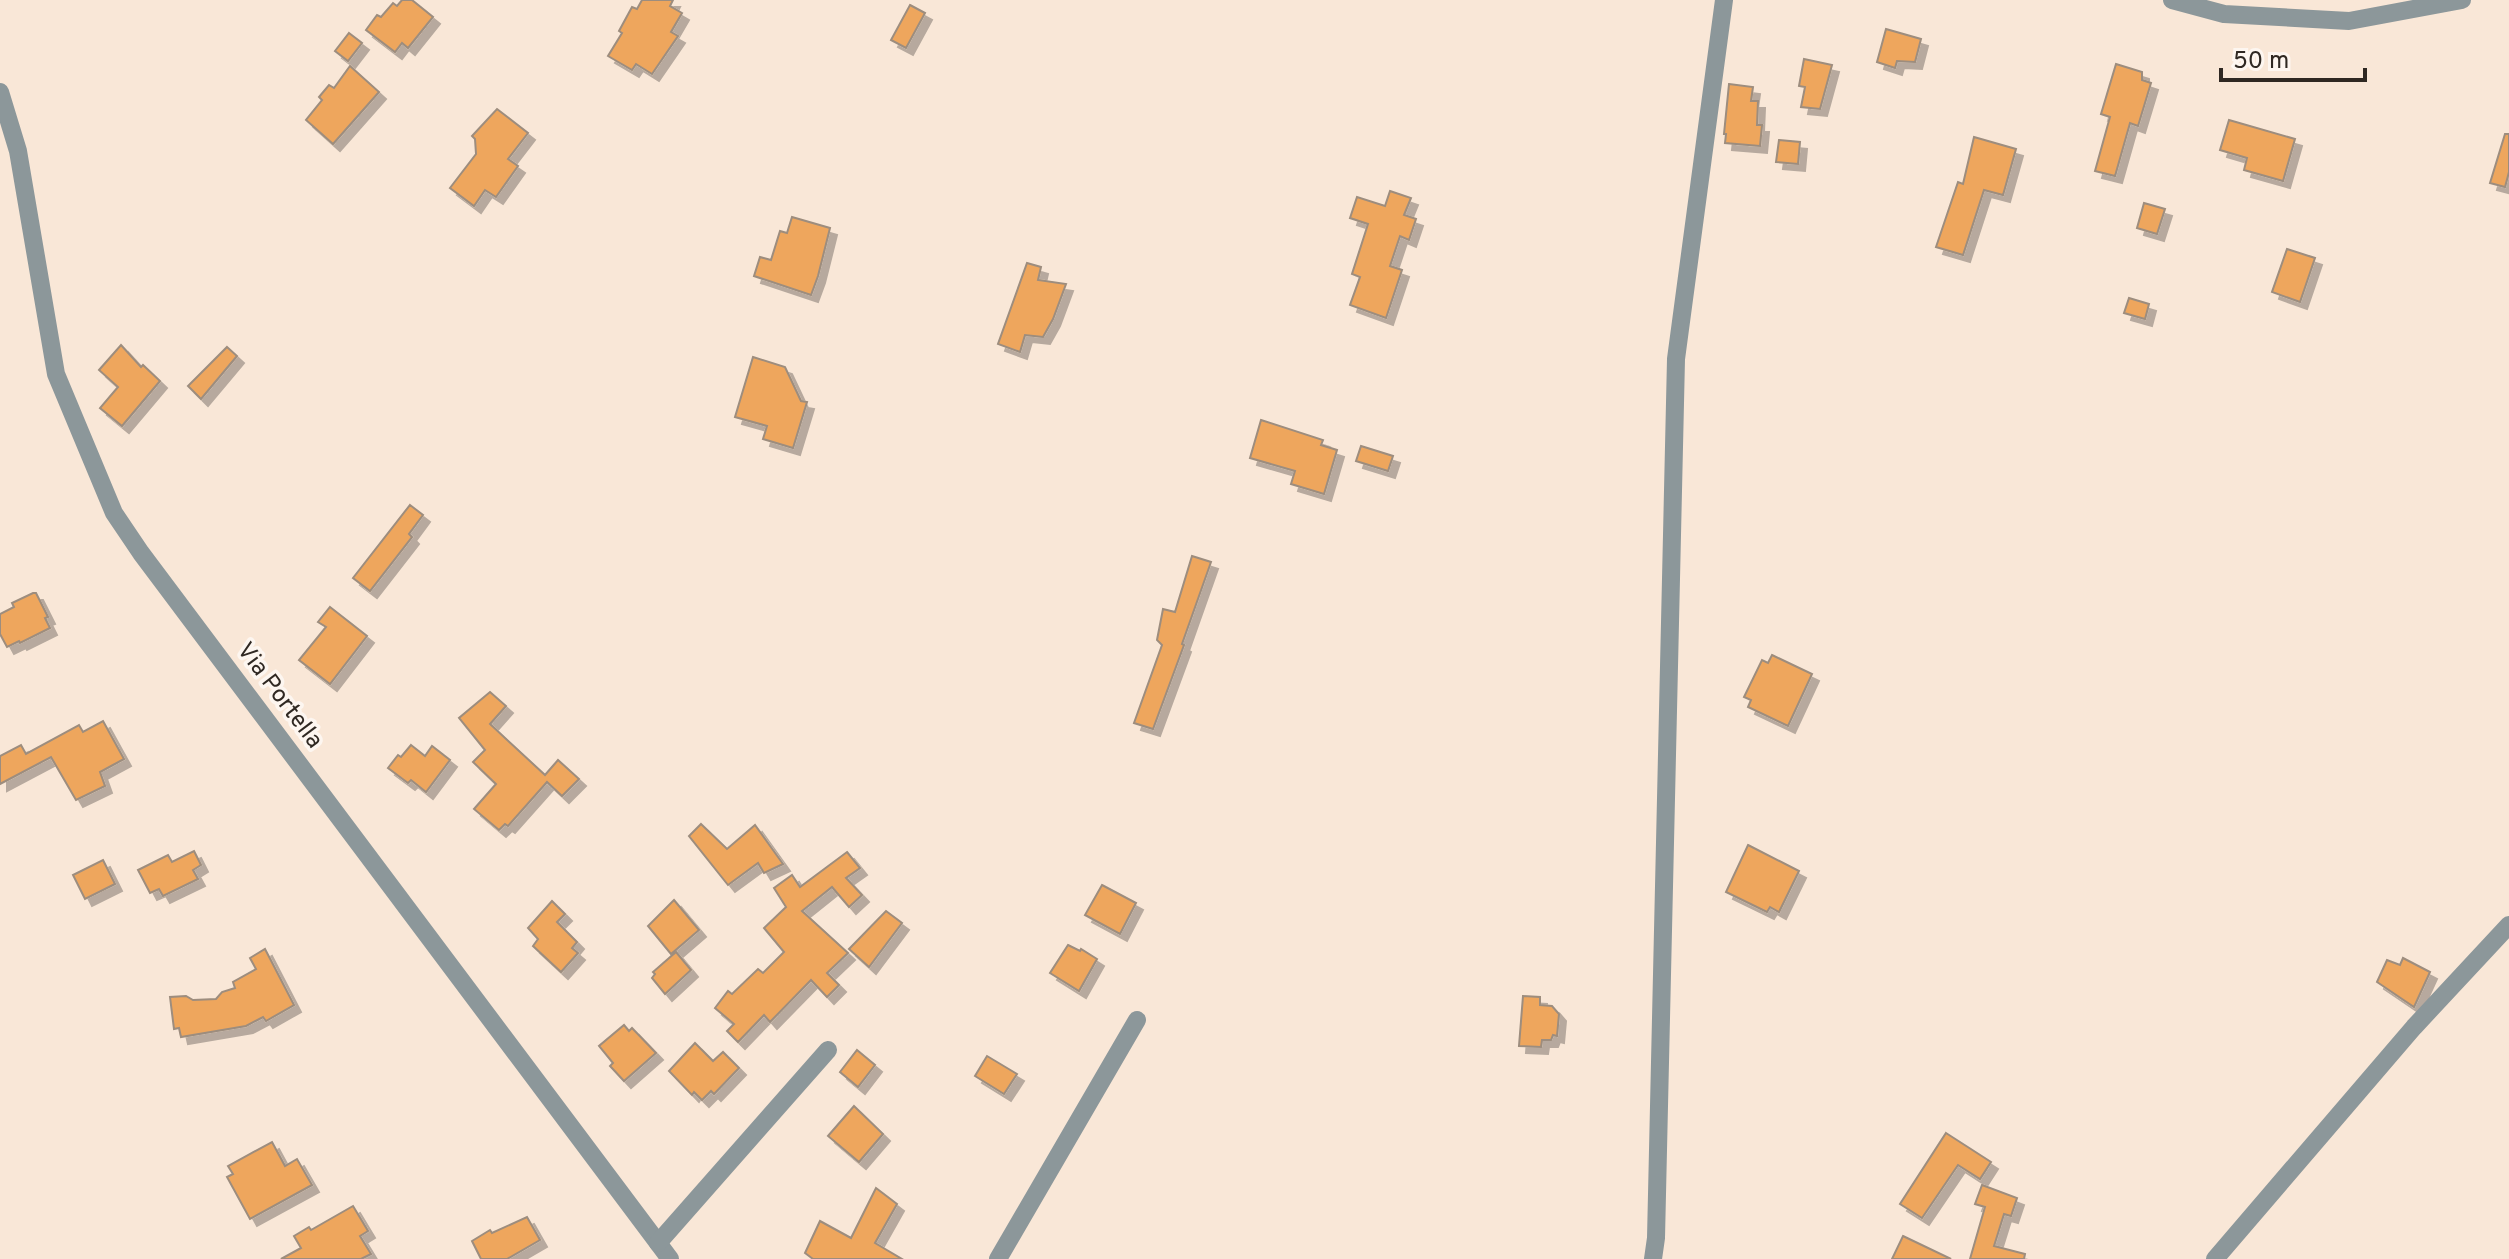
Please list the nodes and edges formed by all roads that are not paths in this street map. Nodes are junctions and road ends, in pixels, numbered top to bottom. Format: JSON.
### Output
{"nodes":[{"id":1,"x":1724,"y":0,"type":"edge"},
{"id":2,"x":2172,"y":0,"type":"edge"},
{"id":3,"x":2462,"y":0,"type":"edge"},
{"id":4,"x":0,"y":92,"type":"edge"},
{"id":5,"x":2509,"y":925,"type":"edge"},
{"id":6,"x":1137,"y":1020,"type":"dead end"},
{"id":7,"x":828,"y":1050,"type":"dead end"},
{"id":8,"x":658,"y":1243,"type":"junction"},
{"id":9,"x":670,"y":1259,"type":"edge"},
{"id":10,"x":998,"y":1259,"type":"edge"},
{"id":11,"x":1653,"y":1259,"type":"edge"},
{"id":12,"x":2215,"y":1259,"type":"edge"}],
"edges":[{"from":1,"to":11,"type":"street"},
{"from":2,"to":3,"type":"street"},
{"from":4,"to":8,"type":"street","name":"Via Portella"},
{"from":5,"to":12,"type":"street"},
{"from":6,"to":10,"type":"street"},
{"from":7,"to":8,"type":"street"},
{"from":8,"to":9,"type":"street","name":"Via Portella"}]}
